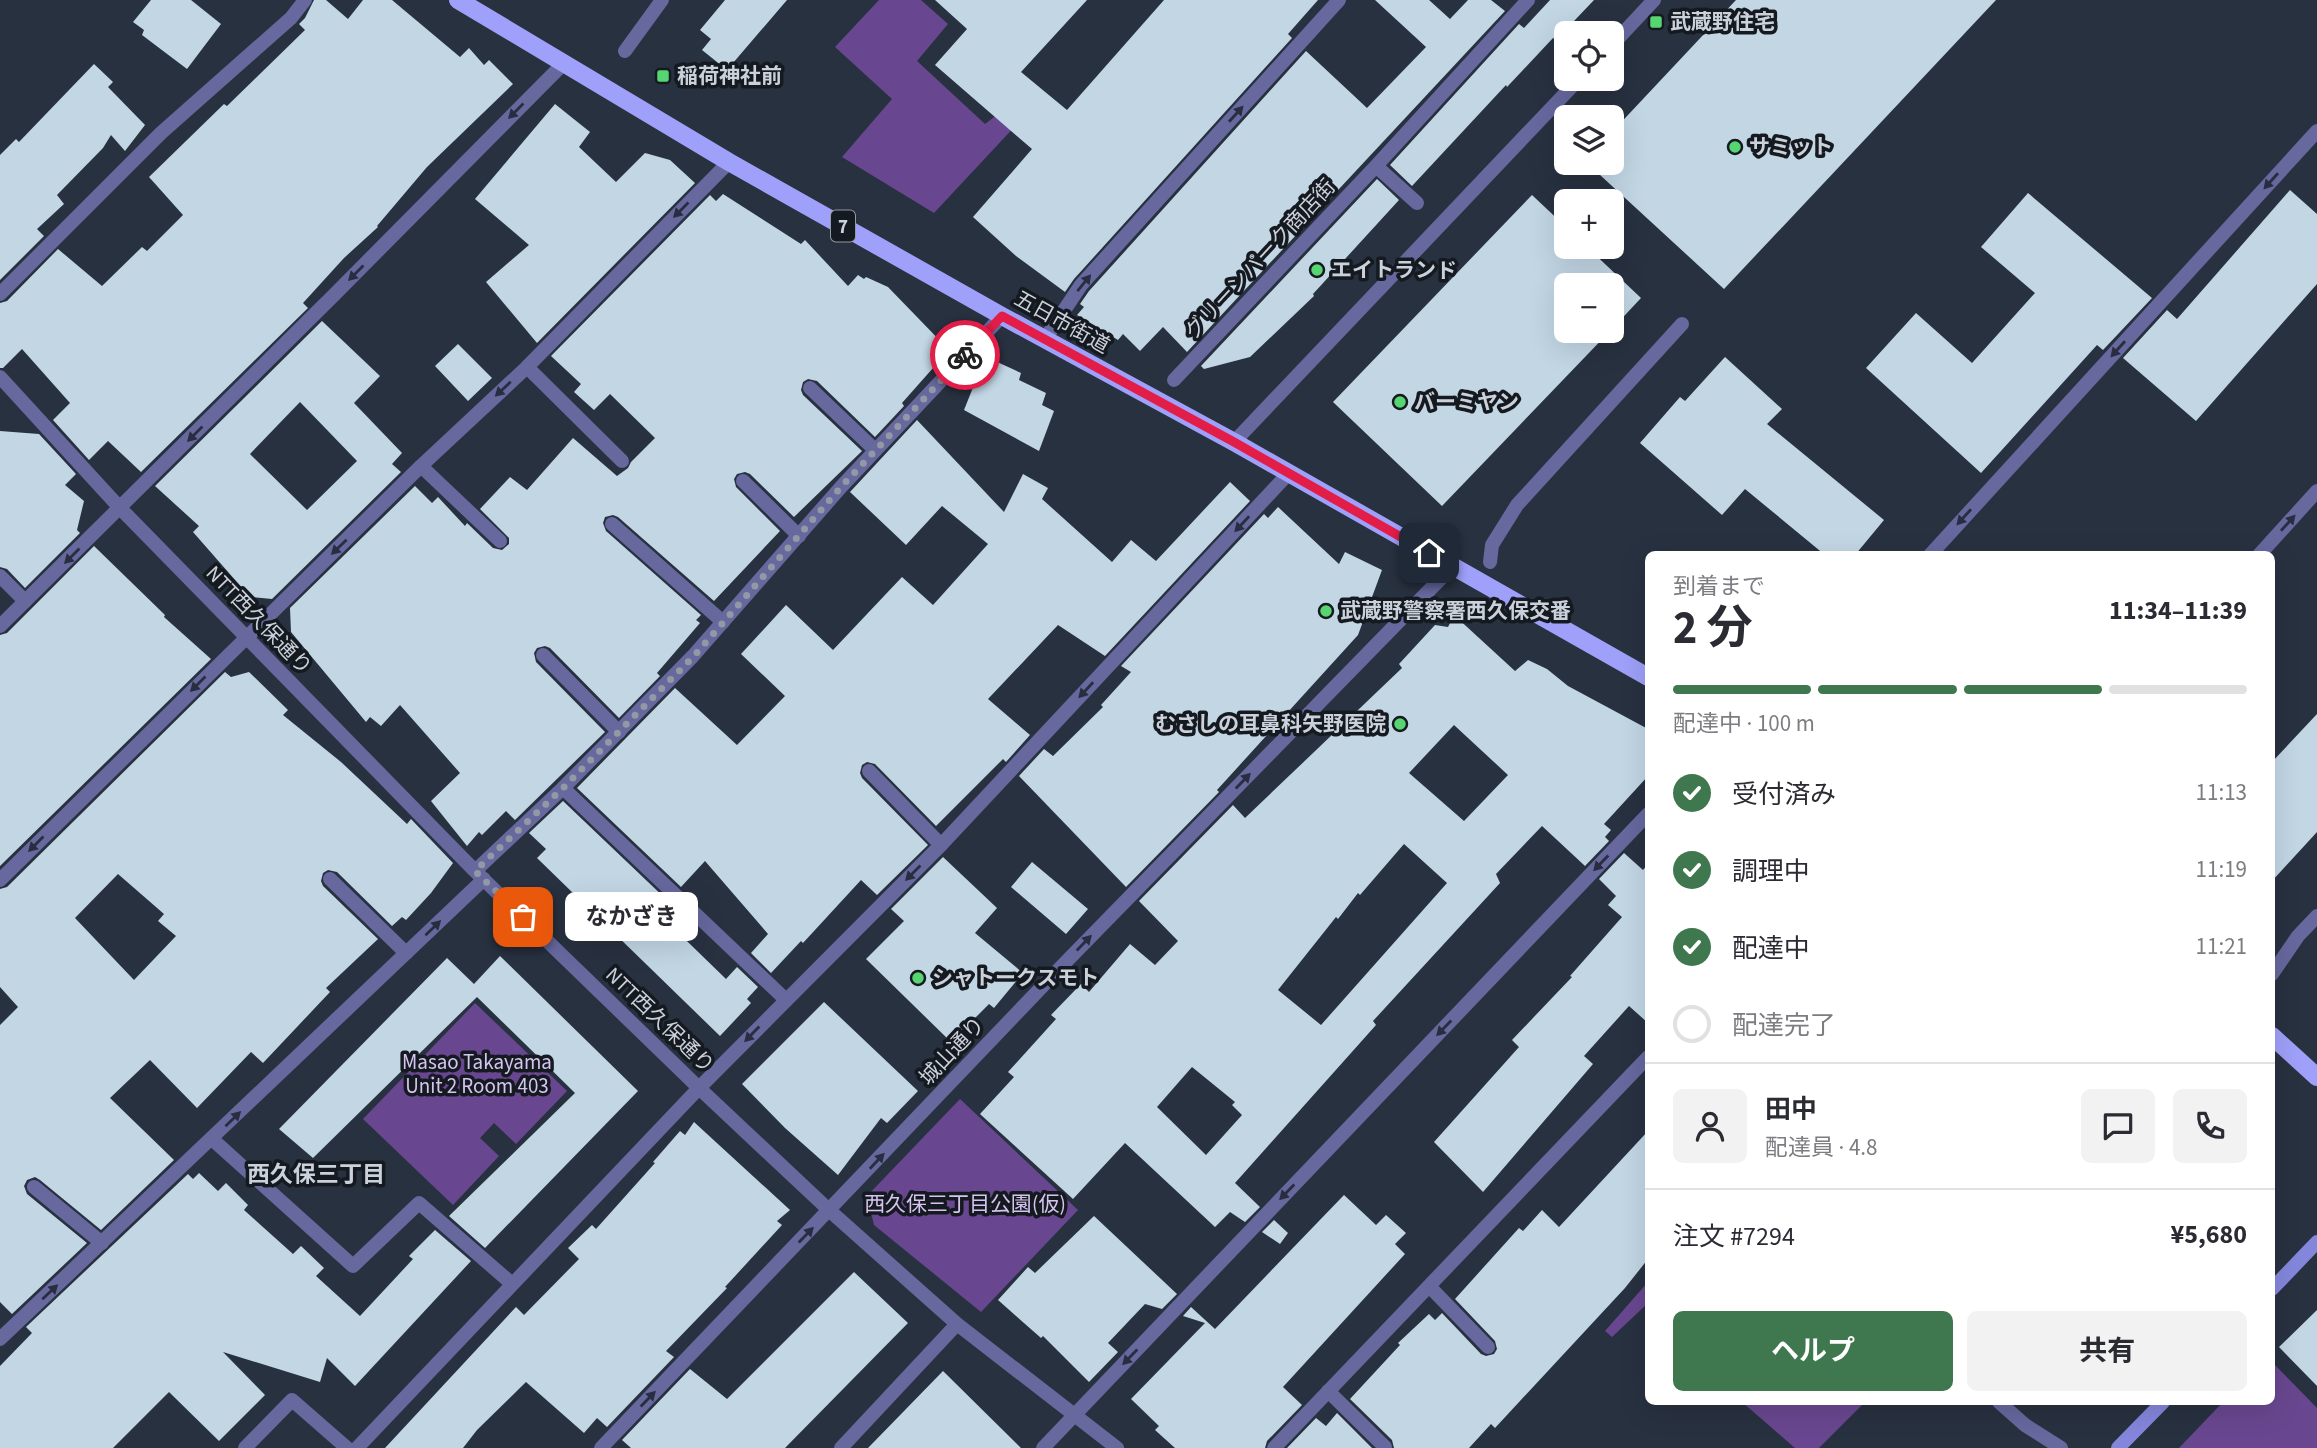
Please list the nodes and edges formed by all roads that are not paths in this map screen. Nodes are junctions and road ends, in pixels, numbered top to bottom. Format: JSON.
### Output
{"nodes":[{"id":1,"x":305,"y":0,"type":"edge"},
{"id":2,"x":458,"y":0,"type":"edge"},
{"id":3,"x":662,"y":0,"type":"edge"},
{"id":4,"x":1339,"y":0,"type":"edge"},
{"id":5,"x":1528,"y":0,"type":"edge"},
{"id":6,"x":1654,"y":0,"type":"edge"},
{"id":7,"x":1624,"y":32,"type":"edge"},
{"id":8,"x":625,"y":51,"type":"dead end"},
{"id":9,"x":564,"y":63,"type":"junction"},
{"id":10,"x":1568,"y":91,"type":"edge"},
{"id":11,"x":2317,"y":131,"type":"edge"},
{"id":12,"x":729,"y":162,"type":"junction"},
{"id":13,"x":1376,"y":166,"type":"junction"},
{"id":14,"x":1417,"y":203,"type":"dead end"},
{"id":15,"x":0,"y":294,"type":"edge"},
{"id":16,"x":1002,"y":316,"type":"junction"},
{"id":17,"x":1682,"y":324,"type":"dead end"},
{"id":18,"x":1045,"y":339,"type":"junction"},
{"id":19,"x":527,"y":367,"type":"junction"},
{"id":20,"x":1174,"y":380,"type":"dead end"},
{"id":21,"x":1,"y":381,"type":"edge"},
{"id":22,"x":810,"y":388,"type":"dead end"},
{"id":23,"x":1234,"y":442,"type":"junction"},
{"id":24,"x":875,"y":450,"type":"junction"},
{"id":25,"x":622,"y":461,"type":"dead end"},
{"id":26,"x":421,"y":466,"type":"junction"},
{"id":27,"x":1288,"y":474,"type":"junction"},
{"id":28,"x":743,"y":481,"type":"dead end"},
{"id":29,"x":2317,"y":491,"type":"edge"},
{"id":30,"x":120,"y":508,"type":"junction"},
{"id":31,"x":612,"y":524,"type":"dead end"},
{"id":32,"x":799,"y":536,"type":"junction"},
{"id":33,"x":500,"y":541,"type":"dead end"},
{"id":34,"x":1934,"y":551,"type":"edge"},
{"id":35,"x":2263,"y":551,"type":"edge"},
{"id":36,"x":1490,"y":562,"type":"dead end"},
{"id":37,"x":1453,"y":566,"type":"junction"},
{"id":38,"x":0,"y":576,"type":"edge"},
{"id":39,"x":25,"y":601,"type":"junction"},
{"id":40,"x":723,"y":622,"type":"junction"},
{"id":41,"x":0,"y":626,"type":"edge"},
{"id":42,"x":247,"y":636,"type":"junction"},
{"id":43,"x":543,"y":655,"type":"dead end"},
{"id":44,"x":1645,"y":675,"type":"edge"},
{"id":45,"x":619,"y":732,"type":"junction"},
{"id":46,"x":869,"y":771,"type":"dead end"},
{"id":47,"x":563,"y":788,"type":"junction"},
{"id":48,"x":1645,"y":817,"type":"edge"},
{"id":49,"x":941,"y":845,"type":"junction"},
{"id":50,"x":480,"y":875,"type":"junction"},
{"id":51,"x":330,"y":879,"type":"dead end"},
{"id":52,"x":0,"y":880,"type":"edge"},
{"id":53,"x":2317,"y":916,"type":"edge"},
{"id":54,"x":406,"y":953,"type":"junction"},
{"id":55,"x":2275,"y":970,"type":"edge"},
{"id":56,"x":786,"y":999,"type":"junction"},
{"id":57,"x":2275,"y":1039,"type":"edge"},
{"id":58,"x":1645,"y":1060,"type":"edge"},
{"id":59,"x":2317,"y":1077,"type":"edge"},
{"id":60,"x":699,"y":1088,"type":"junction"},
{"id":61,"x":212,"y":1139,"type":"junction"},
{"id":62,"x":34,"y":1187,"type":"dead end"},
{"id":63,"x":830,"y":1211,"type":"junction"},
{"id":64,"x":2317,"y":1242,"type":"edge"},
{"id":65,"x":102,"y":1243,"type":"junction"},
{"id":66,"x":511,"y":1283,"type":"junction"},
{"id":67,"x":1429,"y":1286,"type":"junction"},
{"id":68,"x":2275,"y":1286,"type":"edge"},
{"id":69,"x":957,"y":1324,"type":"junction"},
{"id":70,"x":0,"y":1339,"type":"edge"},
{"id":71,"x":1488,"y":1347,"type":"dead end"},
{"id":72,"x":1328,"y":1391,"type":"junction"},
{"id":73,"x":2002,"y":1405,"type":"edge"},
{"id":74,"x":2159,"y":1405,"type":"edge"},
{"id":75,"x":1073,"y":1416,"type":"junction"},
{"id":76,"x":602,"y":1447,"type":"edge"},
{"id":77,"x":1385,"y":1447,"type":"edge"},
{"id":78,"x":245,"y":1448,"type":"edge"},
{"id":79,"x":348,"y":1448,"type":"edge"},
{"id":80,"x":356,"y":1448,"type":"edge"},
{"id":81,"x":841,"y":1448,"type":"edge"},
{"id":82,"x":1043,"y":1448,"type":"edge"},
{"id":83,"x":1117,"y":1448,"type":"edge"},
{"id":84,"x":1274,"y":1448,"type":"edge"},
{"id":85,"x":2061,"y":1448,"type":"edge"},
{"id":86,"x":2118,"y":1448,"type":"edge"}],
"edges":[{"from":1,"to":15,"type":"street"},
{"from":2,"to":9,"type":"main road","name":"五日市街道","number":"7"},
{"from":3,"to":8,"type":"street"},
{"from":18,"to":4,"type":"street","one_way":true},
{"from":5,"to":13,"type":"street","name":"グリーンパーク商店街"},
{"from":6,"to":7,"type":"street"},
{"from":9,"to":12,"type":"main road","name":"五日市街道","number":"7"},
{"from":9,"to":30,"type":"street","one_way":true},
{"from":10,"to":23,"type":"street"},
{"from":11,"to":34,"type":"street","one_way":true},
{"from":12,"to":16,"type":"main road","name":"五日市街道","number":"7"},
{"from":12,"to":19,"type":"street","one_way":true},
{"from":13,"to":14,"type":"street"},
{"from":13,"to":20,"type":"street","name":"グリーンパーク商店街"},
{"from":16,"to":18,"type":"main road","name":"五日市街道","number":"7"},
{"from":16,"to":24,"type":"street"},
{"from":17,"to":36,"type":"street"},
{"from":18,"to":23,"type":"main road","name":"五日市街道","number":"7"},
{"from":19,"to":25,"type":"street"},
{"from":19,"to":26,"type":"street","one_way":true},
{"from":21,"to":30,"type":"street","name":"NTT西久保通り"},
{"from":22,"to":24,"type":"street"},
{"from":23,"to":27,"type":"main road","name":"五日市街道","number":"7"},
{"from":24,"to":32,"type":"street"},
{"from":26,"to":33,"type":"street"},
{"from":26,"to":42,"type":"street","one_way":true},
{"from":27,"to":37,"type":"main road","name":"五日市街道","number":"7"},
{"from":27,"to":49,"type":"street","one_way":true},
{"from":28,"to":32,"type":"street"},
{"from":35,"to":29,"type":"street","one_way":true},
{"from":30,"to":39,"type":"street","one_way":true},
{"from":30,"to":42,"type":"street","name":"NTT西久保通り"},
{"from":31,"to":40,"type":"street"},
{"from":32,"to":40,"type":"street"},
{"from":37,"to":44,"type":"main road","name":"五日市街道","number":"7"},
{"from":63,"to":37,"type":"street","name":"城山通り","one_way":true},
{"from":38,"to":39,"type":"street"},
{"from":39,"to":41,"type":"street"},
{"from":40,"to":45,"type":"street"},
{"from":42,"to":50,"type":"street","name":"NTT西久保通り"},
{"from":42,"to":52,"type":"street","one_way":true},
{"from":43,"to":45,"type":"street"},
{"from":45,"to":47,"type":"street"},
{"from":46,"to":49,"type":"street"},
{"from":47,"to":50,"type":"street"},
{"from":47,"to":56,"type":"street"},
{"from":48,"to":75,"type":"street","one_way":true},
{"from":49,"to":56,"type":"street","one_way":true},
{"from":54,"to":50,"type":"street","one_way":true},
{"from":50,"to":60,"type":"street","name":"NTT西久保通り"},
{"from":51,"to":54,"type":"street"},
{"from":53,"to":55,"type":"street"},
{"from":61,"to":54,"type":"street","one_way":true},
{"from":56,"to":60,"type":"street","one_way":true},
{"from":57,"to":59,"type":"main road"},
{"from":58,"to":67,"type":"street"},
{"from":60,"to":63,"type":"street","name":"NTT西久保通り"},
{"from":60,"to":66,"type":"street"},
{"from":61,"to":65,"type":"street"},
{"from":61,"to":66,"type":"street"},
{"from":62,"to":65,"type":"street"},
{"from":63,"to":69,"type":"street","name":"NTT西久保通り"},
{"from":76,"to":63,"type":"street","name":"城山通り","one_way":true},
{"from":64,"to":68,"type":"main road"},
{"from":70,"to":65,"type":"street","one_way":true},
{"from":66,"to":80,"type":"street"},
{"from":67,"to":71,"type":"street"},
{"from":67,"to":72,"type":"street"},
{"from":69,"to":75,"type":"street","name":"NTT西久保通り"},
{"from":69,"to":81,"type":"street"},
{"from":72,"to":77,"type":"street"},
{"from":72,"to":84,"type":"street"},
{"from":73,"to":85,"type":"street"},
{"from":74,"to":86,"type":"main road"},
{"from":75,"to":82,"type":"street"},
{"from":75,"to":83,"type":"street","name":"NTT西久保通り"},
{"from":78,"to":79,"type":"street"}]}
